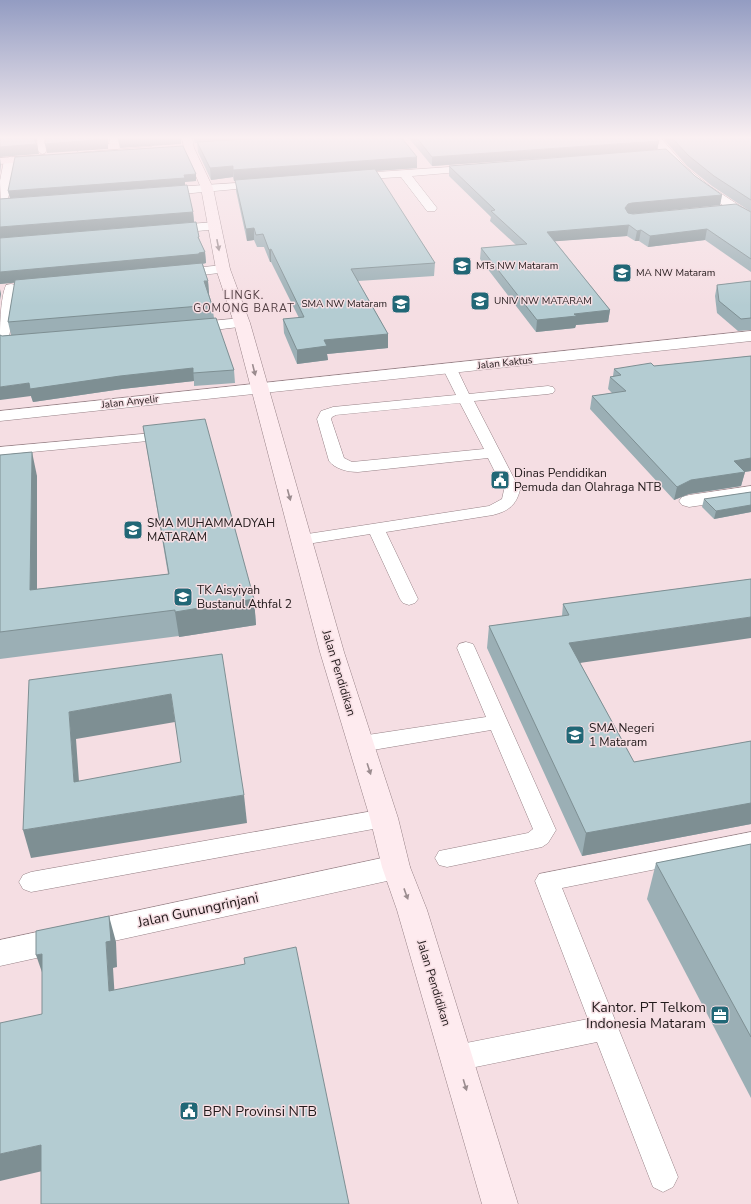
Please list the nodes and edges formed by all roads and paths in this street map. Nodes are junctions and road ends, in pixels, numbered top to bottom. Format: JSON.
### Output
{"nodes":[{"id":1,"x":1,"y":193,"type":"edge"},
{"id":2,"x":208,"y":193,"type":"edge"},
{"id":3,"x":420,"y":193,"type":"edge"},
{"id":4,"x":713,"y":193,"type":"edge"},
{"id":5,"x":17,"y":203,"type":"edge"},
{"id":6,"x":1,"y":204,"type":"edge"},
{"id":7,"x":431,"y":208,"type":"dead end"},
{"id":8,"x":736,"y":209,"type":"junction"},
{"id":9,"x":721,"y":210,"type":"edge"},
{"id":10,"x":751,"y":218,"type":"edge"},
{"id":11,"x":214,"y":226,"type":"junction"},
{"id":12,"x":151,"y":231,"type":"edge"},
{"id":13,"x":223,"y":269,"type":"junction"},
{"id":14,"x":160,"y":275,"type":"edge"},
{"id":15,"x":27,"y":287,"type":"edge"},
{"id":16,"x":6,"y":289,"type":"edge"},
{"id":17,"x":242,"y":323,"type":"junction"},
{"id":18,"x":171,"y":329,"type":"edge"},
{"id":19,"x":751,"y":336,"type":"edge"},
{"id":20,"x":44,"y":340,"type":"edge"},
{"id":21,"x":450,"y":369,"type":"junction"},
{"id":22,"x":259,"y":389,"type":"junction"},
{"id":23,"x":548,"y":390,"type":"dead end"},
{"id":24,"x":465,"y":398,"type":"junction"},
{"id":25,"x":0,"y":416,"type":"edge"},
{"id":26,"x":164,"y":436,"type":"edge"},
{"id":27,"x":0,"y":452,"type":"edge"},
{"id":28,"x":493,"y":453,"type":"junction"},
{"id":29,"x":751,"y":492,"type":"edge"},
{"id":30,"x":689,"y":501,"type":"dead end"},
{"id":31,"x":376,"y":529,"type":"junction"},
{"id":32,"x":302,"y":540,"type":"junction"},
{"id":33,"x":409,"y":599,"type":"dead end"},
{"id":34,"x":466,"y":648,"type":"dead end"},
{"id":35,"x":497,"y":722,"type":"junction"},
{"id":36,"x":361,"y":744,"type":"junction"},
{"id":37,"x":384,"y":818,"type":"junction"},
{"id":38,"x":751,"y":841,"type":"edge"},
{"id":39,"x":447,"y":858,"type":"dead end"},
{"id":40,"x":396,"y":867,"type":"junction"},
{"id":41,"x":31,"y":882,"type":"dead end"},
{"id":42,"x":0,"y":953,"type":"edge"},
{"id":43,"x":605,"y":1028,"type":"junction"},
{"id":44,"x":456,"y":1058,"type":"junction"},
{"id":45,"x":663,"y":1177,"type":"dead end"},
{"id":46,"x":500,"y":1204,"type":"edge"}],
"edges":[{"from":1,"to":6,"type":"street"},
{"from":2,"to":11,"type":"main road","name":"Jalan Pendidikan"},
{"from":3,"to":7,"type":"street"},
{"from":4,"to":8,"type":"street"},
{"from":5,"to":6,"type":"street"},
{"from":8,"to":9,"type":"street"},
{"from":8,"to":10,"type":"street"},
{"from":11,"to":12,"type":"street"},
{"from":11,"to":13,"type":"main road","name":"Jalan Pendidikan","one_way":true},
{"from":13,"to":14,"type":"street"},
{"from":13,"to":17,"type":"main road","name":"Jalan Pendidikan"},
{"from":15,"to":16,"type":"street"},
{"from":16,"to":20,"type":"street"},
{"from":17,"to":18,"type":"street"},
{"from":17,"to":22,"type":"main road","name":"Jalan Pendidikan","one_way":true},
{"from":19,"to":21,"type":"street","name":"Jalan Kaktus"},
{"from":21,"to":22,"type":"street","name":"Jalan Kaktus"},
{"from":21,"to":24,"type":"lane"},
{"from":22,"to":25,"type":"street","name":"Jalan Anyelir"},
{"from":22,"to":32,"type":"main road","name":"Jalan Pendidikan","one_way":true},
{"from":23,"to":24,"type":"lane"},
{"from":24,"to":28,"type":"lane"},
{"from":24,"to":28,"type":"lane"},
{"from":26,"to":27,"type":"lane"},
{"from":28,"to":31,"type":"lane"},
{"from":29,"to":30,"type":"street"},
{"from":31,"to":32,"type":"lane"},
{"from":31,"to":33,"type":"lane"},
{"from":32,"to":36,"type":"main road","name":"Jalan Pendidikan"},
{"from":34,"to":35,"type":"lane"},
{"from":35,"to":36,"type":"lane"},
{"from":35,"to":39,"type":"lane"},
{"from":36,"to":37,"type":"main road","name":"Jalan Pendidikan","one_way":true},
{"from":37,"to":40,"type":"main road","name":"Jalan Pendidikan"},
{"from":37,"to":41,"type":"lane"},
{"from":38,"to":43,"type":"lane"},
{"from":40,"to":42,"type":"street","name":"Jalan Gunungrinjani"},
{"from":40,"to":44,"type":"main road","name":"Jalan Pendidikan","one_way":true},
{"from":43,"to":44,"type":"lane"},
{"from":43,"to":45,"type":"lane"},
{"from":44,"to":46,"type":"main road","name":"Jalan Pendidikan","one_way":true}]}
